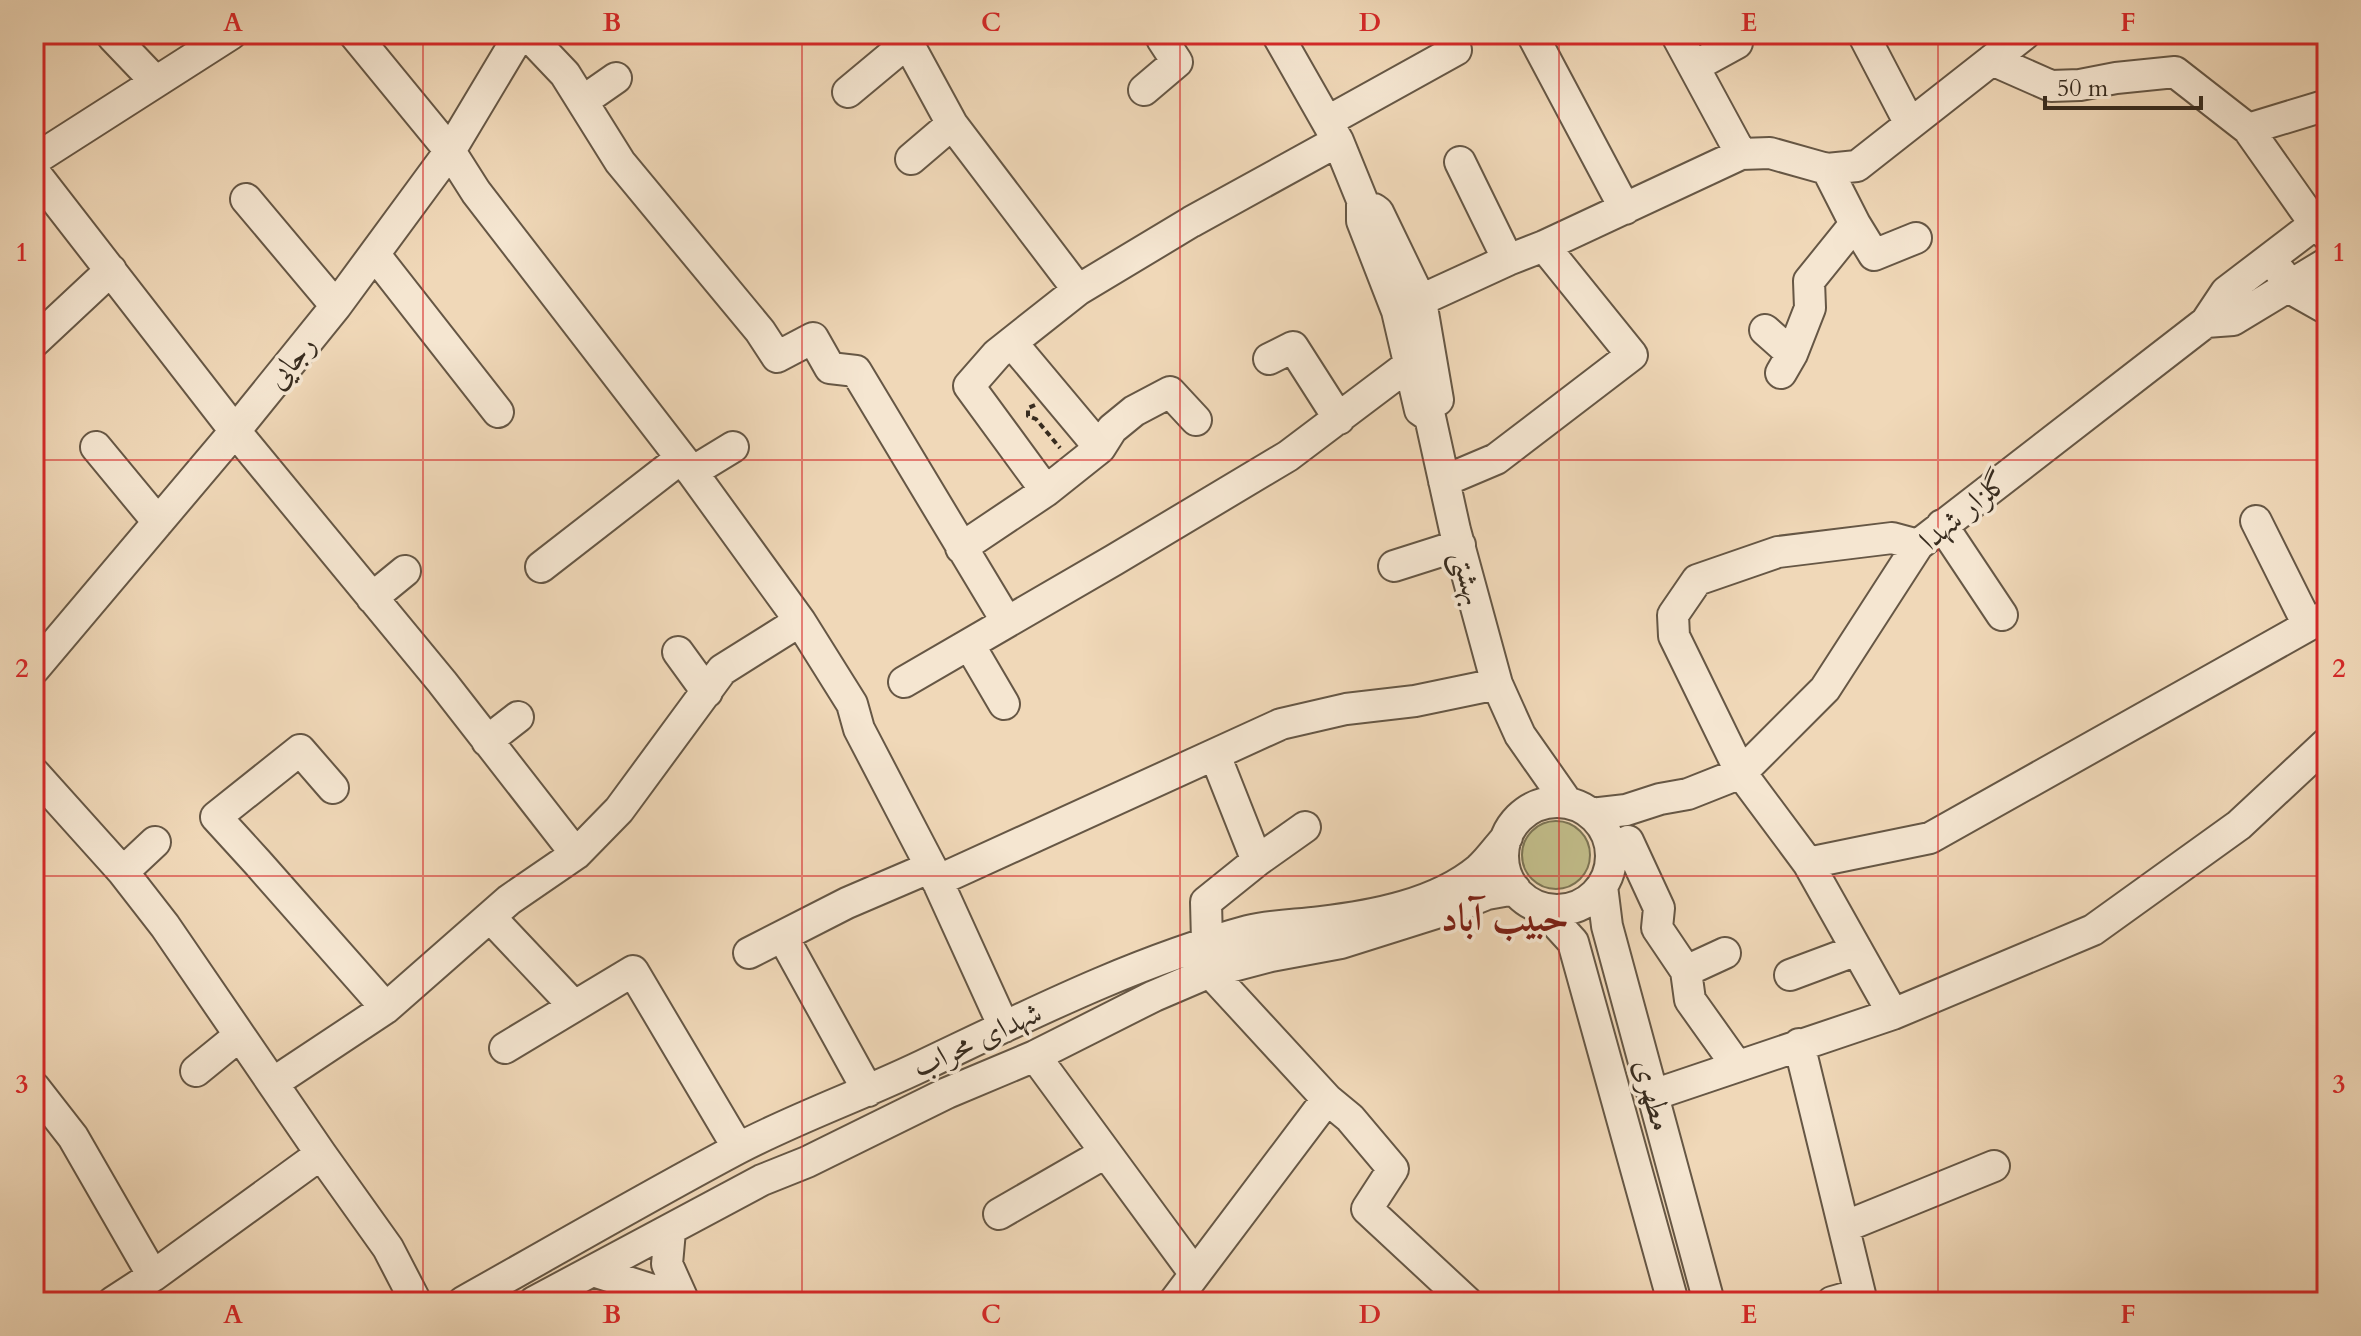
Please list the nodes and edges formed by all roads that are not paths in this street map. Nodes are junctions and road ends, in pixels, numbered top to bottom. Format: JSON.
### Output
{"nodes":[{"id":1,"x":231,"y":34,"type":"edge"},
{"id":2,"x":354,"y":34,"type":"edge"},
{"id":3,"x":520,"y":34,"type":"edge"},
{"id":4,"x":527,"y":34,"type":"edge"},
{"id":5,"x":1169,"y":34,"type":"edge"},
{"id":6,"x":1277,"y":34,"type":"edge"},
{"id":7,"x":1450,"y":34,"type":"edge"},
{"id":8,"x":1532,"y":34,"type":"edge"},
{"id":9,"x":1676,"y":34,"type":"edge"},
{"id":10,"x":1863,"y":34,"type":"edge"},
{"id":11,"x":2018,"y":36,"type":"edge"},
{"id":12,"x":113,"y":37,"type":"dead end"},
{"id":13,"x":906,"y":38,"type":"edge"},
{"id":14,"x":1737,"y":43,"type":"dead end"},
{"id":15,"x":1992,"y":60,"type":"junction"},
{"id":16,"x":1695,"y":66,"type":"junction"},
{"id":17,"x":616,"y":78,"type":"dead end"},
{"id":18,"x":156,"y":82,"type":"junction"},
{"id":19,"x":1144,"y":90,"type":"dead end"},
{"id":20,"x":848,"y":92,"type":"dead end"},
{"id":21,"x":583,"y":101,"type":"junction"},
{"id":22,"x":2327,"y":105,"type":"edge"},
{"id":23,"x":952,"y":124,"type":"junction"},
{"id":24,"x":1910,"y":124,"type":"junction"},
{"id":25,"x":2248,"y":129,"type":"junction"},
{"id":26,"x":1333,"y":131,"type":"junction"},
{"id":27,"x":450,"y":151,"type":"junction"},
{"id":28,"x":1741,"y":154,"type":"junction"},
{"id":29,"x":911,"y":159,"type":"dead end"},
{"id":30,"x":34,"y":160,"type":"edge"},
{"id":31,"x":1460,"y":162,"type":"dead end"},
{"id":32,"x":1827,"y":169,"type":"junction"},
{"id":33,"x":34,"y":172,"type":"edge"},
{"id":34,"x":246,"y":199,"type":"dead end"},
{"id":35,"x":1625,"y":209,"type":"junction"},
{"id":36,"x":1855,"y":224,"type":"junction"},
{"id":37,"x":2323,"y":226,"type":"edge"},
{"id":38,"x":1916,"y":238,"type":"dead end"},
{"id":39,"x":1544,"y":246,"type":"junction"},
{"id":40,"x":375,"y":255,"type":"junction"},
{"id":41,"x":2273,"y":257,"type":"junction"},
{"id":42,"x":1508,"y":260,"type":"junction"},
{"id":43,"x":2327,"y":263,"type":"edge"},
{"id":44,"x":111,"y":270,"type":"junction"},
{"id":45,"x":2288,"y":287,"type":"junction"},
{"id":46,"x":1078,"y":290,"type":"junction"},
{"id":47,"x":336,"y":306,"type":"junction"},
{"id":48,"x":1409,"y":306,"type":"junction"},
{"id":49,"x":2327,"y":309,"type":"edge"},
{"id":50,"x":2206,"y":322,"type":"junction"},
{"id":51,"x":1765,"y":330,"type":"dead end"},
{"id":52,"x":34,"y":342,"type":"edge"},
{"id":53,"x":1012,"y":343,"type":"junction"},
{"id":54,"x":1269,"y":359,"type":"dead end"},
{"id":55,"x":1410,"y":364,"type":"junction"},
{"id":56,"x":498,"y":412,"type":"dead end"},
{"id":57,"x":1430,"y":417,"type":"junction"},
{"id":58,"x":1339,"y":419,"type":"junction"},
{"id":59,"x":1196,"y":420,"type":"dead end"},
{"id":60,"x":235,"y":431,"type":"junction"},
{"id":61,"x":96,"y":447,"type":"dead end"},
{"id":62,"x":733,"y":447,"type":"dead end"},
{"id":63,"x":1088,"y":457,"type":"junction"},
{"id":64,"x":686,"y":466,"type":"junction"},
{"id":65,"x":1444,"y":481,"type":"junction"},
{"id":66,"x":1046,"y":491,"type":"junction"},
{"id":67,"x":2256,"y":521,"type":"dead end"},
{"id":68,"x":158,"y":522,"type":"junction"},
{"id":69,"x":1942,"y":525,"type":"junction"},
{"id":70,"x":1460,"y":545,"type":"junction"},
{"id":71,"x":1918,"y":545,"type":"junction"},
{"id":72,"x":961,"y":548,"type":"junction"},
{"id":73,"x":1394,"y":566,"type":"dead end"},
{"id":74,"x":541,"y":567,"type":"dead end"},
{"id":75,"x":405,"y":571,"type":"dead end"},
{"id":76,"x":372,"y":598,"type":"junction"},
{"id":77,"x":2002,"y":615,"type":"dead end"},
{"id":78,"x":2318,"y":620,"type":"edge"},
{"id":79,"x":800,"y":621,"type":"junction"},
{"id":80,"x":1007,"y":622,"type":"junction"},
{"id":81,"x":970,"y":646,"type":"junction"},
{"id":82,"x":678,"y":652,"type":"dead end"},
{"id":83,"x":36,"y":661,"type":"edge"},
{"id":84,"x":904,"y":682,"type":"dead end"},
{"id":85,"x":1497,"y":684,"type":"junction"},
{"id":86,"x":707,"y":692,"type":"junction"},
{"id":87,"x":1004,"y":704,"type":"dead end"},
{"id":88,"x":518,"y":717,"type":"dead end"},
{"id":89,"x":1520,"y":735,"type":"junction"},
{"id":90,"x":487,"y":741,"type":"junction"},
{"id":91,"x":2327,"y":743,"type":"edge"},
{"id":92,"x":1215,"y":755,"type":"junction"},
{"id":93,"x":34,"y":773,"type":"edge"},
{"id":94,"x":1741,"y":773,"type":"junction"},
{"id":95,"x":333,"y":788,"type":"dead end"},
{"id":96,"x":1688,"y":794,"type":"junction"},
{"id":97,"x":1531,"y":808,"type":"junction"},
{"id":98,"x":1579,"y":808,"type":"junction"},
{"id":99,"x":1305,"y":827,"type":"dead end"},
{"id":100,"x":1507,"y":837,"type":"junction"},
{"id":101,"x":155,"y":842,"type":"dead end"},
{"id":102,"x":1620,"y":847,"type":"junction"},
{"id":103,"x":576,"y":854,"type":"junction"},
{"id":104,"x":1257,"y":861,"type":"junction"},
{"id":105,"x":1808,"y":863,"type":"junction"},
{"id":106,"x":123,"y":872,"type":"junction"},
{"id":107,"x":934,"y":874,"type":"junction"},
{"id":108,"x":1602,"y":886,"type":"junction"},
{"id":109,"x":1515,"y":889,"type":"junction"},
{"id":110,"x":1542,"y":908,"type":"junction"},
{"id":111,"x":490,"y":917,"type":"junction"},
{"id":112,"x":1255,"y":929,"type":"junction"},
{"id":113,"x":783,"y":937,"type":"junction"},
{"id":114,"x":1207,"y":942,"type":"junction"},
{"id":115,"x":1857,"y":950,"type":"junction"},
{"id":116,"x":749,"y":953,"type":"dead end"},
{"id":117,"x":1725,"y":953,"type":"dead end"},
{"id":118,"x":1257,"y":960,"type":"junction"},
{"id":119,"x":1617,"y":963,"type":"junction"},
{"id":120,"x":1686,"y":971,"type":"junction"},
{"id":121,"x":1210,"y":972,"type":"junction"},
{"id":122,"x":1790,"y":975,"type":"dead end"},
{"id":123,"x":1583,"y":976,"type":"junction"},
{"id":124,"x":574,"y":1006,"type":"junction"},
{"id":125,"x":386,"y":1008,"type":"junction"},
{"id":126,"x":1893,"y":1014,"type":"junction"},
{"id":127,"x":1004,"y":1027,"type":"junction"},
{"id":128,"x":239,"y":1036,"type":"junction"},
{"id":129,"x":1799,"y":1044,"type":"junction"},
{"id":130,"x":505,"y":1048,"type":"dead end"},
{"id":131,"x":1035,"y":1056,"type":"junction"},
{"id":132,"x":1737,"y":1066,"type":"junction"},
{"id":133,"x":196,"y":1071,"type":"dead end"},
{"id":134,"x":273,"y":1083,"type":"junction"},
{"id":135,"x":34,"y":1087,"type":"edge"},
{"id":136,"x":868,"y":1091,"type":"junction"},
{"id":137,"x":1653,"y":1095,"type":"junction"},
{"id":138,"x":1327,"y":1099,"type":"junction"},
{"id":139,"x":792,"y":1123,"type":"junction"},
{"id":140,"x":738,"y":1148,"type":"junction"},
{"id":141,"x":1105,"y":1153,"type":"junction"},
{"id":142,"x":321,"y":1154,"type":"junction"},
{"id":143,"x":807,"y":1162,"type":"junction"},
{"id":144,"x":1994,"y":1166,"type":"dead end"},
{"id":145,"x":999,"y":1214,"type":"dead end"},
{"id":146,"x":1844,"y":1227,"type":"junction"},
{"id":147,"x":670,"y":1231,"type":"junction"},
{"id":148,"x":593,"y":1271,"type":"junction"},
{"id":149,"x":1195,"y":1274,"type":"junction"},
{"id":150,"x":153,"y":1276,"type":"junction"},
{"id":151,"x":113,"y":1302,"type":"edge"},
{"id":152,"x":416,"y":1302,"type":"edge"},
{"id":153,"x":463,"y":1302,"type":"edge"},
{"id":154,"x":534,"y":1302,"type":"edge"},
{"id":155,"x":669,"y":1302,"type":"edge"},
{"id":156,"x":684,"y":1302,"type":"edge"},
{"id":157,"x":1174,"y":1302,"type":"edge"},
{"id":158,"x":1467,"y":1302,"type":"edge"},
{"id":159,"x":1673,"y":1302,"type":"edge"},
{"id":160,"x":1709,"y":1302,"type":"edge"},
{"id":161,"x":1832,"y":1302,"type":"edge"}],
"edges":[{"from":1,"to":18,"type":"street"},
{"from":2,"to":27,"type":"street"},
{"from":3,"to":27,"type":"street","name":"رجایی"},
{"from":4,"to":21,"type":"street"},
{"from":5,"to":19,"type":"street"},
{"from":6,"to":26,"type":"street","name":"بهشتی"},
{"from":7,"to":26,"type":"street"},
{"from":8,"to":35,"type":"street"},
{"from":9,"to":16,"type":"street"},
{"from":10,"to":24,"type":"street"},
{"from":11,"to":15,"type":"street"},
{"from":12,"to":18,"type":"street"},
{"from":13,"to":20,"type":"street"},
{"from":13,"to":23,"type":"street"},
{"from":14,"to":16,"type":"street"},
{"from":15,"to":24,"type":"street"},
{"from":15,"to":25,"type":"street"},
{"from":16,"to":28,"type":"street"},
{"from":17,"to":21,"type":"street"},
{"from":18,"to":30,"type":"street"},
{"from":21,"to":72,"type":"street"},
{"from":22,"to":25,"type":"street"},
{"from":23,"to":29,"type":"street"},
{"from":23,"to":46,"type":"street"},
{"from":24,"to":32,"type":"street"},
{"from":25,"to":37,"type":"street"},
{"from":26,"to":46,"type":"street"},
{"from":26,"to":48,"type":"street","name":"بهشتی"},
{"from":27,"to":40,"type":"street","name":"رجایی"},
{"from":27,"to":64,"type":"street"},
{"from":28,"to":32,"type":"street"},
{"from":28,"to":35,"type":"street"},
{"from":31,"to":42,"type":"street"},
{"from":32,"to":36,"type":"street"},
{"from":33,"to":44,"type":"street"},
{"from":34,"to":47,"type":"street"},
{"from":35,"to":39,"type":"street"},
{"from":36,"to":38,"type":"street"},
{"from":36,"to":51,"type":"street"},
{"from":37,"to":41,"type":"street","name":"گلزار شهدا"},
{"from":39,"to":42,"type":"street"},
{"from":39,"to":65,"type":"street"},
{"from":40,"to":47,"type":"street","name":"رجایی"},
{"from":40,"to":56,"type":"street"},
{"from":41,"to":45,"type":"street"},
{"from":41,"to":50,"type":"street","name":"گلزار شهدا"},
{"from":42,"to":48,"type":"street"},
{"from":43,"to":45,"type":"street","name":"گلزار شهدا"},
{"from":44,"to":52,"type":"street"},
{"from":44,"to":60,"type":"street"},
{"from":45,"to":49,"type":"street"},
{"from":45,"to":50,"type":"street","name":"گلزار شهدا"},
{"from":46,"to":53,"type":"street"},
{"from":47,"to":60,"type":"street","name":"رجایی"},
{"from":48,"to":55,"type":"street","name":"بهشتی"},
{"from":48,"to":57,"type":"street","name":"بهشتی"},
{"from":50,"to":69,"type":"street","name":"گلزار شهدا"},
{"from":53,"to":63,"type":"street"},
{"from":53,"to":66,"type":"street"},
{"from":54,"to":58,"type":"street"},
{"from":55,"to":57,"type":"street","name":"بهشتی"},
{"from":55,"to":58,"type":"street"},
{"from":57,"to":65,"type":"street","name":"بهشتی"},
{"from":58,"to":80,"type":"street"},
{"from":59,"to":63,"type":"street"},
{"from":60,"to":68,"type":"street","name":"رجایی"},
{"from":60,"to":76,"type":"street"},
{"from":61,"to":68,"type":"street"},
{"from":62,"to":64,"type":"street"},
{"from":63,"to":66,"type":"street"},
{"from":64,"to":74,"type":"street"},
{"from":64,"to":79,"type":"street"},
{"from":65,"to":70,"type":"street","name":"بهشتی"},
{"from":66,"to":72,"type":"street"},
{"from":67,"to":78,"type":"street"},
{"from":68,"to":83,"type":"street","name":"رجایی"},
{"from":69,"to":71,"type":"street","name":"گلزار شهدا"},
{"from":69,"to":77,"type":"street"},
{"from":70,"to":73,"type":"street"},
{"from":70,"to":85,"type":"street","name":"بهشتی"},
{"from":71,"to":94,"type":"street","name":"گلزار شهدا"},
{"from":71,"to":94,"type":"street"},
{"from":72,"to":80,"type":"street"},
{"from":75,"to":76,"type":"street"},
{"from":76,"to":90,"type":"street"},
{"from":78,"to":105,"type":"street"},
{"from":79,"to":86,"type":"street"},
{"from":79,"to":107,"type":"street"},
{"from":80,"to":81,"type":"street"},
{"from":81,"to":84,"type":"street"},
{"from":81,"to":87,"type":"street"},
{"from":82,"to":86,"type":"street"},
{"from":85,"to":89,"type":"street","name":"بهشتی"},
{"from":85,"to":92,"type":"street"},
{"from":86,"to":103,"type":"street"},
{"from":88,"to":90,"type":"street"},
{"from":89,"to":97,"type":"street"},
{"from":89,"to":98,"type":"street"},
{"from":90,"to":103,"type":"street"},
{"from":91,"to":126,"type":"street"},
{"from":92,"to":104,"type":"street"},
{"from":92,"to":107,"type":"street"},
{"from":93,"to":106,"type":"street"},
{"from":94,"to":96,"type":"street","name":"گلزار شهدا"},
{"from":94,"to":105,"type":"street"},
{"from":95,"to":125,"type":"street"},
{"from":96,"to":98,"type":"street"},
{"from":96,"to":102,"type":"street"},
{"from":97,"to":98,"type":"street"},
{"from":97,"to":100,"type":"street"},
{"from":98,"to":102,"type":"street"},
{"from":99,"to":104,"type":"street"},
{"from":100,"to":109,"type":"street"},
{"from":100,"to":112,"type":"street","name":"شهدای محراب"},
{"from":101,"to":106,"type":"street"},
{"from":102,"to":108,"type":"street"},
{"from":102,"to":120,"type":"street"},
{"from":103,"to":111,"type":"street"},
{"from":104,"to":114,"type":"street"},
{"from":105,"to":115,"type":"street"},
{"from":106,"to":128,"type":"street"},
{"from":107,"to":113,"type":"street"},
{"from":107,"to":127,"type":"street"},
{"from":108,"to":110,"type":"street"},
{"from":108,"to":119,"type":"street","name":"مطهری"},
{"from":109,"to":110,"type":"street"},
{"from":109,"to":118,"type":"street","name":"شهدای محراب"},
{"from":110,"to":123,"type":"street","name":"مطهری"},
{"from":111,"to":124,"type":"street"},
{"from":111,"to":125,"type":"street"},
{"from":112,"to":114,"type":"street","name":"شهدای محراب"},
{"from":112,"to":118,"type":"street"},
{"from":113,"to":116,"type":"street"},
{"from":113,"to":136,"type":"street"},
{"from":114,"to":127,"type":"street","name":"شهدای محراب"},
{"from":115,"to":122,"type":"street"},
{"from":115,"to":126,"type":"street"},
{"from":117,"to":120,"type":"street"},
{"from":118,"to":121,"type":"street","name":"شهدای محراب"},
{"from":119,"to":123,"type":"street"},
{"from":119,"to":137,"type":"street","name":"مطهری"},
{"from":120,"to":132,"type":"street"},
{"from":121,"to":131,"type":"street","name":"شهدای محراب"},
{"from":121,"to":138,"type":"street"},
{"from":123,"to":159,"type":"street","name":"مطهری"},
{"from":124,"to":130,"type":"street"},
{"from":124,"to":140,"type":"street"},
{"from":125,"to":134,"type":"street"},
{"from":126,"to":129,"type":"street"},
{"from":127,"to":136,"type":"street","name":"شهدای محراب"},
{"from":128,"to":133,"type":"street"},
{"from":128,"to":134,"type":"street"},
{"from":129,"to":132,"type":"street"},
{"from":129,"to":146,"type":"street"},
{"from":131,"to":141,"type":"street"},
{"from":131,"to":143,"type":"street","name":"شهدای محراب"},
{"from":132,"to":137,"type":"street"},
{"from":134,"to":142,"type":"street"},
{"from":135,"to":150,"type":"street"},
{"from":136,"to":139,"type":"street","name":"شهدای محراب"},
{"from":137,"to":160,"type":"street","name":"مطهری"},
{"from":138,"to":149,"type":"street"},
{"from":138,"to":158,"type":"street"},
{"from":139,"to":140,"type":"street","name":"شهدای محراب"},
{"from":139,"to":143,"type":"street"},
{"from":140,"to":153,"type":"street","name":"شهدای محراب"},
{"from":141,"to":145,"type":"street"},
{"from":141,"to":149,"type":"street"},
{"from":142,"to":150,"type":"street"},
{"from":142,"to":152,"type":"street"},
{"from":143,"to":147,"type":"street","name":"شهدای محراب"},
{"from":144,"to":146,"type":"street"},
{"from":146,"to":161,"type":"street"},
{"from":147,"to":148,"type":"street","name":"شهدای محراب"},
{"from":147,"to":156,"type":"street"},
{"from":148,"to":154,"type":"street","name":"شهدای محراب"},
{"from":148,"to":155,"type":"street"},
{"from":149,"to":157,"type":"street"},
{"from":150,"to":151,"type":"street"}]}
